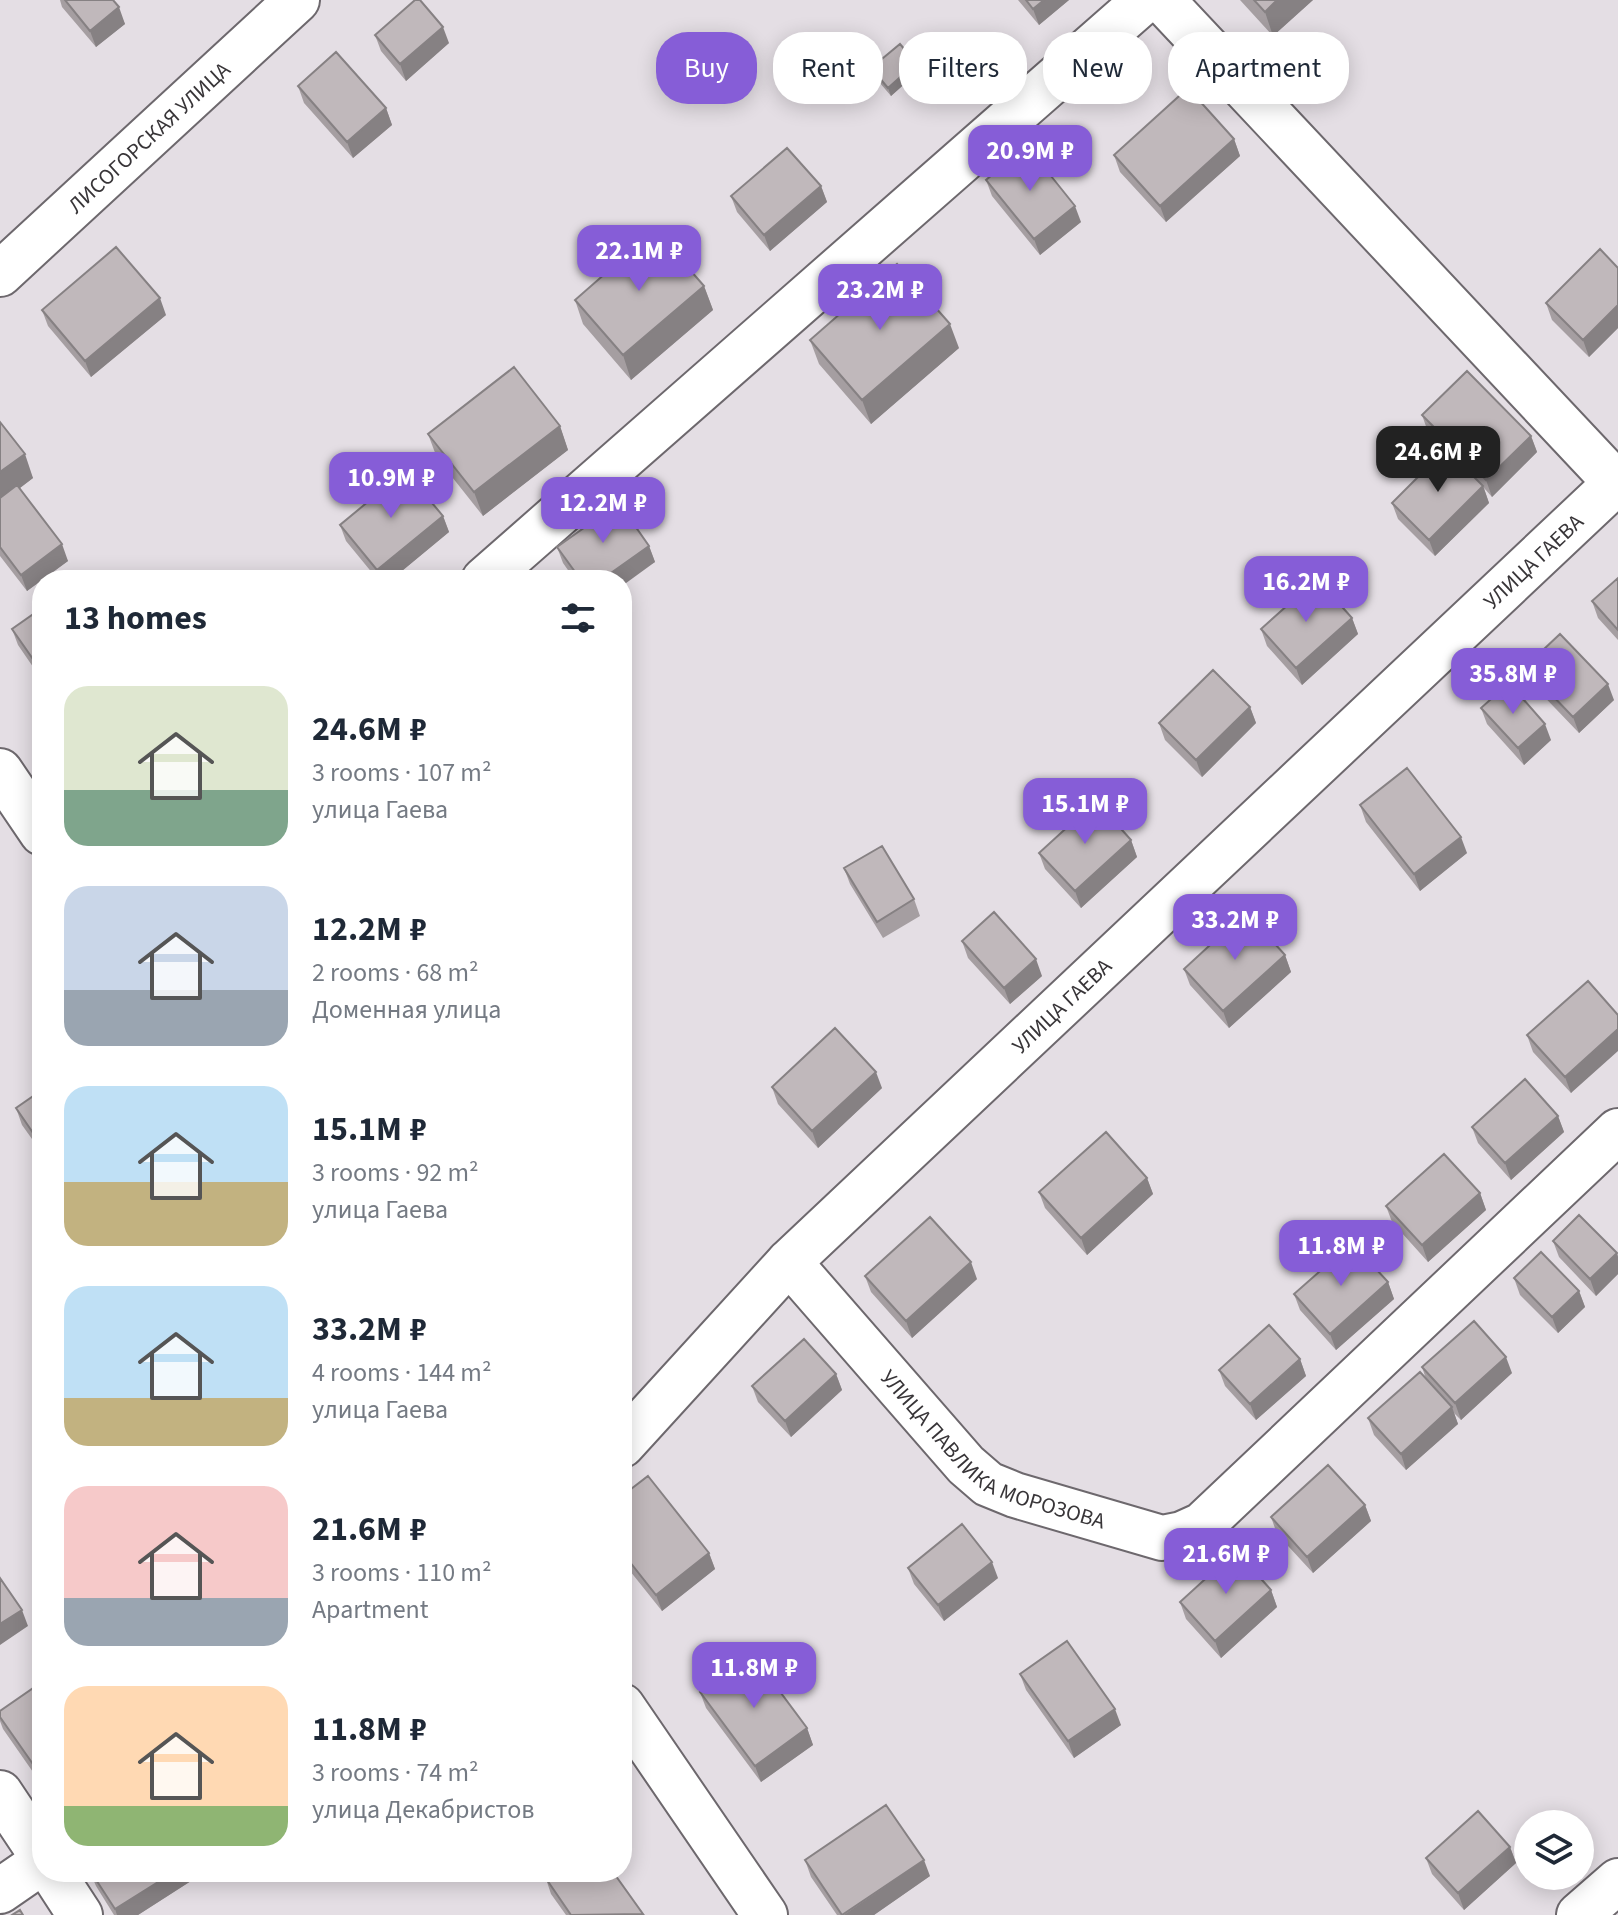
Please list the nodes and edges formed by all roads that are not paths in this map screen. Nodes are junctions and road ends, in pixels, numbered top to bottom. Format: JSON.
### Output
{"nodes":[{"id":1,"x":297,"y":0,"type":"edge"},
{"id":2,"x":1145,"y":0,"type":"edge"},
{"id":3,"x":1162,"y":0,"type":"edge"},
{"id":4,"x":0,"y":274,"type":"edge"},
{"id":5,"x":1617,"y":482,"type":"edge"},
{"id":6,"x":495,"y":570,"type":"edge"},
{"id":7,"x":0,"y":771,"type":"edge"},
{"id":8,"x":32,"y":818,"type":"edge"},
{"id":9,"x":1618,"y":1131,"type":"edge"},
{"id":10,"x":789,"y":1262,"type":"junction"},
{"id":11,"x":632,"y":1434,"type":"edge"},
{"id":12,"x":632,"y":1721,"type":"edge"},
{"id":13,"x":0,"y":1793,"type":"edge"},
{"id":14,"x":32,"y":1841,"type":"edge"},
{"id":15,"x":32,"y":1869,"type":"edge"},
{"id":16,"x":1618,"y":1881,"type":"edge"},
{"id":17,"x":59,"y":1882,"type":"edge"},
{"id":18,"x":0,"y":1891,"type":"edge"},
{"id":19,"x":80,"y":1915,"type":"edge"},
{"id":20,"x":765,"y":1915,"type":"edge"},
{"id":21,"x":1579,"y":1915,"type":"edge"}],
"edges":[{"from":1,"to":4,"type":"street","name":"ЛИСОГОРСКАЯ УЛИЦА"},
{"from":2,"to":6,"type":"street"},
{"from":3,"to":5,"type":"street"},
{"from":5,"to":10,"type":"street","name":"УЛИЦА ГАЕВА"},
{"from":7,"to":8,"type":"street"},
{"from":9,"to":10,"type":"street","name":"УЛИЦА ПАВЛИКА МОРОЗОВА"},
{"from":10,"to":11,"type":"street","name":"УЛИЦА ГАЕВА"},
{"from":12,"to":20,"type":"street"},
{"from":13,"to":14,"type":"street"},
{"from":15,"to":18,"type":"street"},
{"from":16,"to":21,"type":"street"},
{"from":17,"to":19,"type":"street"}]}
